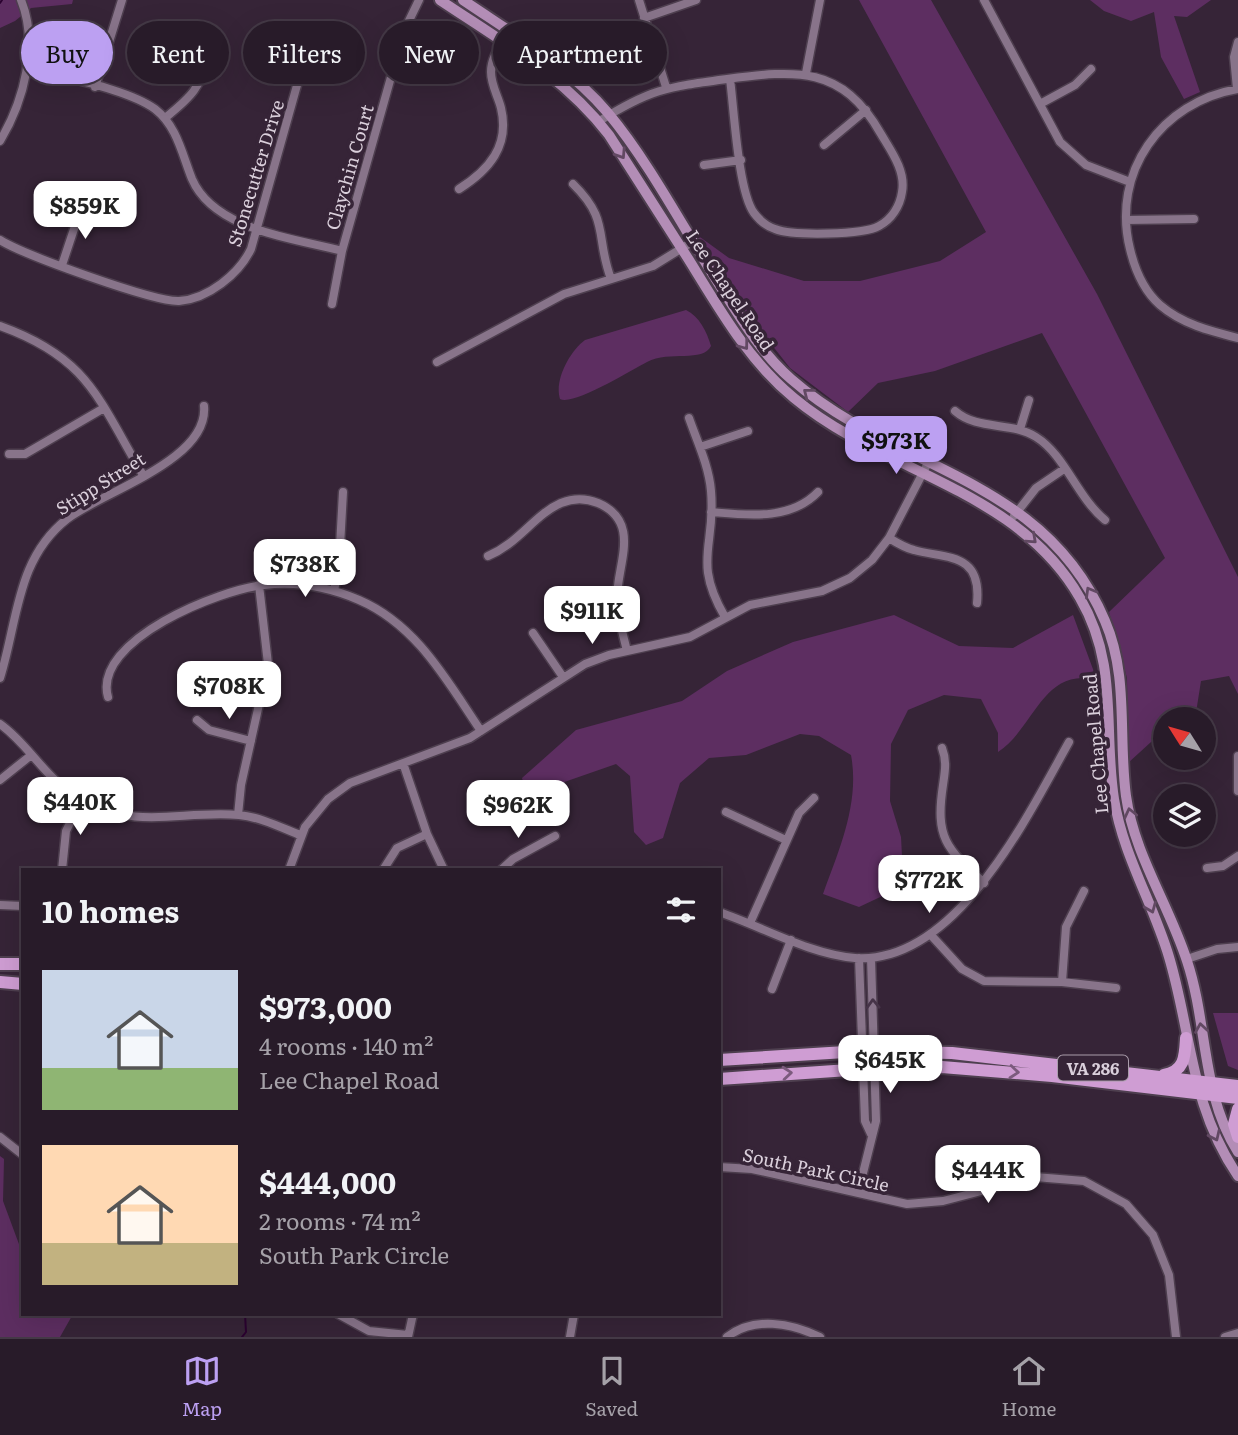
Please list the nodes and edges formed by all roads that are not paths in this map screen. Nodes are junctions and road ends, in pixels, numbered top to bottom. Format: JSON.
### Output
{"nodes":[{"id":1,"x":21,"y":0,"type":"edge"},
{"id":2,"x":122,"y":0,"type":"edge"},
{"id":3,"x":419,"y":0,"type":"edge"},
{"id":4,"x":440,"y":0,"type":"edge"},
{"id":5,"x":463,"y":0,"type":"edge"},
{"id":6,"x":639,"y":0,"type":"edge"},
{"id":7,"x":696,"y":0,"type":"edge"},
{"id":8,"x":820,"y":0,"type":"edge"},
{"id":9,"x":984,"y":0,"type":"edge"},
{"id":10,"x":644,"y":18,"type":"junction"},
{"id":11,"x":26,"y":21,"type":"edge"},
{"id":12,"x":494,"y":21,"type":"edge"},
{"id":13,"x":493,"y":35,"type":"edge"},
{"id":14,"x":1238,"y":43,"type":"edge"},
{"id":15,"x":1090,"y":69,"type":"dead end"},
{"id":16,"x":806,"y":73,"type":"junction"},
{"id":17,"x":730,"y":79,"type":"junction"},
{"id":18,"x":22,"y":84,"type":"edge"},
{"id":19,"x":88,"y":84,"type":"edge"},
{"id":20,"x":199,"y":84,"type":"edge"},
{"id":21,"x":297,"y":84,"type":"edge"},
{"id":22,"x":495,"y":84,"type":"edge"},
{"id":23,"x":562,"y":84,"type":"edge"},
{"id":24,"x":579,"y":84,"type":"edge"},
{"id":25,"x":95,"y":86,"type":"junction"},
{"id":26,"x":666,"y":87,"type":"junction"},
{"id":27,"x":1237,"y":89,"type":"edge"},
{"id":28,"x":1040,"y":104,"type":"junction"},
{"id":29,"x":866,"y":110,"type":"junction"},
{"id":30,"x":609,"y":115,"type":"junction"},
{"id":31,"x":165,"y":118,"type":"junction"},
{"id":32,"x":598,"y":121,"type":"junction"},
{"id":33,"x":0,"y":141,"type":"edge"},
{"id":34,"x":824,"y":145,"type":"dead end"},
{"id":35,"x":741,"y":160,"type":"junction"},
{"id":36,"x":704,"y":165,"type":"dead end"},
{"id":37,"x":1130,"y":182,"type":"junction"},
{"id":38,"x":573,"y":184,"type":"dead end"},
{"id":39,"x":459,"y":189,"type":"dead end"},
{"id":40,"x":81,"y":208,"type":"dead end"},
{"id":41,"x":1194,"y":219,"type":"dead end"},
{"id":42,"x":1126,"y":220,"type":"junction"},
{"id":43,"x":257,"y":228,"type":"junction"},
{"id":44,"x":0,"y":240,"type":"edge"},
{"id":45,"x":692,"y":242,"type":"junction"},
{"id":46,"x":682,"y":249,"type":"junction"},
{"id":47,"x":342,"y":251,"type":"junction"},
{"id":48,"x":62,"y":265,"type":"junction"},
{"id":49,"x":611,"y":279,"type":"junction"},
{"id":50,"x":332,"y":304,"type":"dead end"},
{"id":51,"x":0,"y":326,"type":"edge"},
{"id":52,"x":1238,"y":338,"type":"edge"},
{"id":53,"x":437,"y":362,"type":"dead end"},
{"id":54,"x":1029,"y":400,"type":"dead end"},
{"id":55,"x":204,"y":406,"type":"dead end"},
{"id":56,"x":104,"y":408,"type":"junction"},
{"id":57,"x":955,"y":411,"type":"dead end"},
{"id":58,"x":689,"y":418,"type":"dead end"},
{"id":59,"x":1020,"y":429,"type":"junction"},
{"id":60,"x":748,"y":431,"type":"dead end"},
{"id":61,"x":700,"y":447,"type":"junction"},
{"id":62,"x":9,"y":454,"type":"dead end"},
{"id":63,"x":929,"y":461,"type":"junction"},
{"id":64,"x":1064,"y":469,"type":"junction"},
{"id":65,"x":923,"y":472,"type":"junction"},
{"id":66,"x":143,"y":475,"type":"junction"},
{"id":67,"x":343,"y":492,"type":"dead end"},
{"id":68,"x":818,"y":492,"type":"dead end"},
{"id":69,"x":1018,"y":510,"type":"junction"},
{"id":70,"x":711,"y":512,"type":"junction"},
{"id":71,"x":1104,"y":520,"type":"dead end"},
{"id":72,"x":1010,"y":521,"type":"junction"},
{"id":73,"x":889,"y":538,"type":"junction"},
{"id":74,"x":488,"y":556,"type":"dead end"},
{"id":75,"x":259,"y":585,"type":"junction"},
{"id":76,"x":334,"y":591,"type":"junction"},
{"id":77,"x":977,"y":603,"type":"dead end"},
{"id":78,"x":725,"y":617,"type":"junction"},
{"id":79,"x":534,"y":633,"type":"dead end"},
{"id":80,"x":627,"y":651,"type":"junction"},
{"id":81,"x":563,"y":677,"type":"junction"},
{"id":82,"x":0,"y":678,"type":"edge"},
{"id":83,"x":108,"y":697,"type":"dead end"},
{"id":84,"x":197,"y":720,"type":"dead end"},
{"id":85,"x":0,"y":724,"type":"edge"},
{"id":86,"x":481,"y":731,"type":"junction"},
{"id":87,"x":251,"y":741,"type":"junction"},
{"id":88,"x":1069,"y":742,"type":"dead end"},
{"id":89,"x":942,"y":748,"type":"dead end"},
{"id":90,"x":30,"y":756,"type":"junction"},
{"id":91,"x":1238,"y":756,"type":"edge"},
{"id":92,"x":403,"y":763,"type":"junction"},
{"id":93,"x":1111,"y":770,"type":"junction"},
{"id":94,"x":1124,"y":770,"type":"junction"},
{"id":95,"x":0,"y":780,"type":"edge"},
{"id":96,"x":1238,"y":791,"type":"edge"},
{"id":97,"x":814,"y":797,"type":"dead end"},
{"id":98,"x":82,"y":799,"type":"junction"},
{"id":99,"x":726,"y":812,"type":"dead end"},
{"id":100,"x":238,"y":815,"type":"junction"},
{"id":101,"x":427,"y":834,"type":"junction"},
{"id":102,"x":299,"y":835,"type":"junction"},
{"id":103,"x":555,"y":836,"type":"dead end"},
{"id":104,"x":786,"y":840,"type":"junction"},
{"id":105,"x":1238,"y":856,"type":"edge"},
{"id":106,"x":62,"y":868,"type":"edge"},
{"id":107,"x":290,"y":868,"type":"edge"},
{"id":108,"x":384,"y":868,"type":"edge"},
{"id":109,"x":443,"y":868,"type":"edge"},
{"id":110,"x":503,"y":868,"type":"edge"},
{"id":111,"x":1207,"y":868,"type":"dead end"},
{"id":112,"x":984,"y":883,"type":"junction"},
{"id":113,"x":1084,"y":891,"type":"dead end"},
{"id":114,"x":0,"y":905,"type":"edge"},
{"id":115,"x":21,"y":906,"type":"edge"},
{"id":116,"x":721,"y":913,"type":"edge"},
{"id":117,"x":750,"y":923,"type":"junction"},
{"id":118,"x":930,"y":934,"type":"junction"},
{"id":119,"x":791,"y":940,"type":"junction"},
{"id":120,"x":1238,"y":947,"type":"edge"},
{"id":121,"x":859,"y":958,"type":"junction"},
{"id":122,"x":871,"y":958,"type":"junction"},
{"id":123,"x":1187,"y":959,"type":"junction"},
{"id":124,"x":0,"y":964,"type":"edge"},
{"id":125,"x":21,"y":964,"type":"edge"},
{"id":126,"x":0,"y":982,"type":"edge"},
{"id":127,"x":1062,"y":982,"type":"junction"},
{"id":128,"x":21,"y":984,"type":"edge"},
{"id":129,"x":1116,"y":988,"type":"dead end"},
{"id":130,"x":772,"y":989,"type":"dead end"},
{"id":131,"x":1186,"y":1038,"type":"junction"},
{"id":132,"x":868,"y":1051,"type":"junction"},
{"id":133,"x":721,"y":1060,"type":"edge"},
{"id":134,"x":869,"y":1069,"type":"junction"},
{"id":135,"x":1156,"y":1076,"type":"junction"},
{"id":136,"x":721,"y":1079,"type":"edge"},
{"id":137,"x":1238,"y":1086,"type":"edge"},
{"id":138,"x":1196,"y":1087,"type":"junction"},
{"id":139,"x":1212,"y":1089,"type":"junction"},
{"id":140,"x":1238,"y":1098,"type":"edge"},
{"id":141,"x":1238,"y":1109,"type":"edge"},
{"id":142,"x":0,"y":1137,"type":"edge"},
{"id":143,"x":1238,"y":1137,"type":"edge"},
{"id":144,"x":1238,"y":1152,"type":"edge"},
{"id":145,"x":21,"y":1153,"type":"edge"},
{"id":146,"x":721,"y":1167,"type":"edge"},
{"id":147,"x":1238,"y":1176,"type":"edge"},
{"id":148,"x":858,"y":1193,"type":"junction"},
{"id":149,"x":342,"y":1316,"type":"edge"},
{"id":150,"x":413,"y":1316,"type":"edge"},
{"id":151,"x":574,"y":1316,"type":"edge"},
{"id":152,"x":1238,"y":1333,"type":"edge"},
{"id":153,"x":408,"y":1336,"type":"edge"},
{"id":154,"x":570,"y":1337,"type":"edge"},
{"id":155,"x":727,"y":1337,"type":"edge"},
{"id":156,"x":820,"y":1337,"type":"edge"},
{"id":157,"x":1176,"y":1337,"type":"edge"},
{"id":158,"x":1225,"y":1337,"type":"edge"}],
"edges":[{"from":1,"to":11,"type":"street"},
{"from":2,"to":25,"type":"street"},
{"from":3,"to":47,"type":"street","name":"Claychin Court"},
{"from":4,"to":13,"type":"main road","name":"Lee Chapel Road"},
{"from":5,"to":12,"type":"main road","name":"Lee Chapel Road"},
{"from":6,"to":10,"type":"street"},
{"from":7,"to":10,"type":"street"},
{"from":8,"to":16,"type":"street"},
{"from":9,"to":28,"type":"street"},
{"from":10,"to":26,"type":"street"},
{"from":14,"to":27,"type":"street"},
{"from":15,"to":28,"type":"street"},
{"from":16,"to":17,"type":"street"},
{"from":16,"to":29,"type":"street"},
{"from":17,"to":26,"type":"street"},
{"from":17,"to":35,"type":"street"},
{"from":18,"to":33,"type":"street"},
{"from":19,"to":25,"type":"street"},
{"from":20,"to":31,"type":"street"},
{"from":21,"to":43,"type":"street","name":"Stonecutter Drive"},
{"from":22,"to":39,"type":"street"},
{"from":23,"to":32,"type":"main road","name":"Lee Chapel Road"},
{"from":24,"to":30,"type":"main road","name":"Lee Chapel Road"},
{"from":25,"to":31,"type":"street"},
{"from":26,"to":30,"type":"street"},
{"from":27,"to":37,"type":"street"},
{"from":28,"to":37,"type":"street"},
{"from":29,"to":34,"type":"street"},
{"from":29,"to":35,"type":"street"},
{"from":30,"to":32,"type":"street"},
{"from":30,"to":45,"type":"main road","name":"Lee Chapel Road"},
{"from":31,"to":43,"type":"street"},
{"from":32,"to":46,"type":"main road","name":"Lee Chapel Road","one_way":true},
{"from":35,"to":36,"type":"street"},
{"from":37,"to":42,"type":"street"},
{"from":38,"to":49,"type":"street"},
{"from":40,"to":48,"type":"street"},
{"from":41,"to":42,"type":"street"},
{"from":42,"to":52,"type":"street"},
{"from":43,"to":47,"type":"street"},
{"from":43,"to":48,"type":"street","name":"Stonecutter Drive"},
{"from":44,"to":48,"type":"street","name":"Stonecutter Drive"},
{"from":45,"to":46,"type":"street"},
{"from":63,"to":45,"type":"main road","name":"Lee Chapel Road","one_way":true},
{"from":46,"to":49,"type":"street"},
{"from":46,"to":65,"type":"main road","name":"Lee Chapel Road","one_way":true},
{"from":47,"to":50,"type":"street","name":"Claychin Court"},
{"from":49,"to":53,"type":"street"},
{"from":51,"to":56,"type":"street"},
{"from":54,"to":59,"type":"street"},
{"from":55,"to":66,"type":"street","name":"Stipp Street"},
{"from":56,"to":62,"type":"street"},
{"from":56,"to":66,"type":"street"},
{"from":57,"to":59,"type":"street"},
{"from":58,"to":61,"type":"street"},
{"from":59,"to":64,"type":"street"},
{"from":60,"to":61,"type":"street"},
{"from":61,"to":70,"type":"street"},
{"from":63,"to":65,"type":"street"},
{"from":63,"to":69,"type":"main road","name":"Lee Chapel Road"},
{"from":64,"to":69,"type":"street"},
{"from":64,"to":71,"type":"street"},
{"from":65,"to":72,"type":"main road","name":"Lee Chapel Road"},
{"from":65,"to":73,"type":"street"},
{"from":66,"to":82,"type":"street","name":"Stipp Street"},
{"from":67,"to":76,"type":"street"},
{"from":68,"to":70,"type":"street"},
{"from":69,"to":72,"type":"street"},
{"from":94,"to":69,"type":"main road","name":"Lee Chapel Road","one_way":true},
{"from":70,"to":78,"type":"street"},
{"from":72,"to":93,"type":"main road","name":"Lee Chapel Road","one_way":true},
{"from":73,"to":77,"type":"street"},
{"from":73,"to":78,"type":"street"},
{"from":74,"to":80,"type":"street"},
{"from":75,"to":76,"type":"street"},
{"from":75,"to":83,"type":"street"},
{"from":75,"to":87,"type":"street"},
{"from":76,"to":86,"type":"street"},
{"from":78,"to":80,"type":"street"},
{"from":79,"to":81,"type":"street"},
{"from":80,"to":81,"type":"street"},
{"from":81,"to":86,"type":"street"},
{"from":84,"to":87,"type":"street"},
{"from":85,"to":90,"type":"street"},
{"from":86,"to":92,"type":"street"},
{"from":87,"to":100,"type":"street"},
{"from":88,"to":112,"type":"street"},
{"from":89,"to":112,"type":"street"},
{"from":90,"to":95,"type":"street"},
{"from":90,"to":98,"type":"street"},
{"from":91,"to":96,"type":"street"},
{"from":92,"to":101,"type":"street"},
{"from":92,"to":102,"type":"street"},
{"from":93,"to":94,"type":"main road"},
{"from":93,"to":131,"type":"main road","name":"Lee Chapel Road","one_way":true},
{"from":123,"to":94,"type":"main road","name":"Lee Chapel Road","one_way":true},
{"from":97,"to":104,"type":"street"},
{"from":98,"to":100,"type":"street"},
{"from":98,"to":106,"type":"street"},
{"from":99,"to":104,"type":"street"},
{"from":100,"to":102,"type":"street"},
{"from":101,"to":108,"type":"street"},
{"from":101,"to":109,"type":"street"},
{"from":102,"to":107,"type":"street"},
{"from":103,"to":110,"type":"street"},
{"from":104,"to":117,"type":"street"},
{"from":105,"to":111,"type":"street"},
{"from":112,"to":118,"type":"street"},
{"from":113,"to":127,"type":"street"},
{"from":114,"to":115,"type":"street"},
{"from":116,"to":117,"type":"street"},
{"from":117,"to":119,"type":"street"},
{"from":118,"to":122,"type":"street"},
{"from":118,"to":127,"type":"street"},
{"from":119,"to":121,"type":"street"},
{"from":119,"to":130,"type":"street"},
{"from":120,"to":123,"type":"street"},
{"from":121,"to":122,"type":"street"},
{"from":121,"to":132,"type":"street"},
{"from":132,"to":122,"type":"street","one_way":true},
{"from":139,"to":123,"type":"main road","name":"Lee Chapel Road","one_way":true},
{"from":124,"to":125,"type":"highway"},
{"from":126,"to":128,"type":"highway"},
{"from":127,"to":129,"type":"street"},
{"from":131,"to":135,"type":"highway"},
{"from":131,"to":138,"type":"main road","name":"Lee Chapel Road"},
{"from":132,"to":133,"type":"highway","number":"VA 286"},
{"from":132,"to":134,"type":"street"},
{"from":132,"to":134,"type":"street"},
{"from":132,"to":135,"type":"highway","number":"VA 286"},
{"from":136,"to":134,"type":"highway","number":"VA 286","one_way":true},
{"from":134,"to":138,"type":"highway","number":"VA 286","one_way":true},
{"from":134,"to":148,"type":"street"},
{"from":135,"to":138,"type":"highway","number":"VA 286"},
{"from":137,"to":139,"type":"highway","number":"VA 286"},
{"from":138,"to":139,"type":"highway","number":"VA 286"},
{"from":138,"to":147,"type":"main road","name":"Lee Chapel Road","one_way":true},
{"from":139,"to":140,"type":"highway","number":"VA 286"},
{"from":139,"to":144,"type":"main road","name":"Lee Chapel Road"},
{"from":141,"to":143,"type":"highway"},
{"from":142,"to":145,"type":"street"},
{"from":146,"to":148,"type":"street","name":"South Park Circle"},
{"from":148,"to":157,"type":"street","name":"South Park Circle"},
{"from":149,"to":153,"type":"street"},
{"from":150,"to":153,"type":"street"},
{"from":151,"to":154,"type":"street"},
{"from":152,"to":158,"type":"street"},
{"from":155,"to":156,"type":"street"}]}
